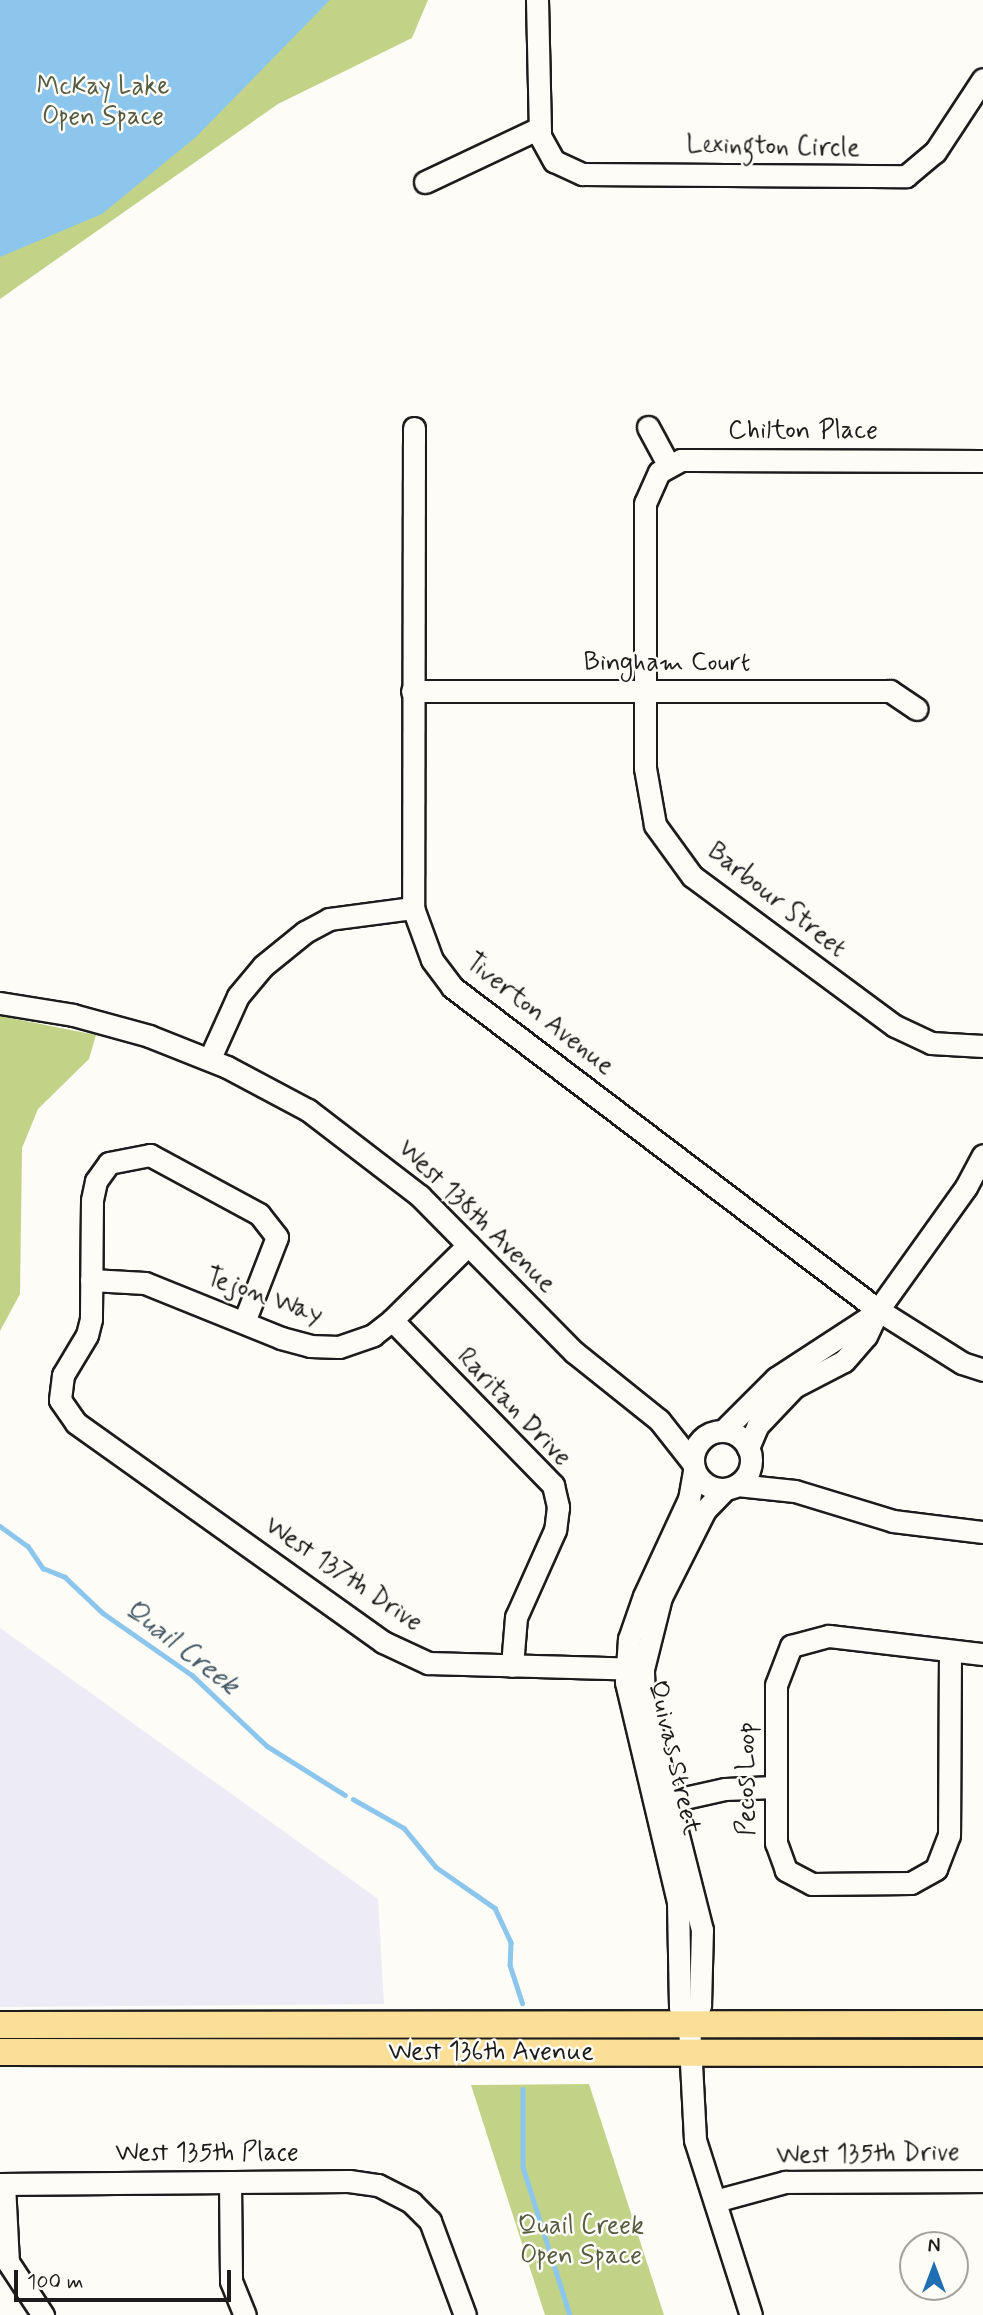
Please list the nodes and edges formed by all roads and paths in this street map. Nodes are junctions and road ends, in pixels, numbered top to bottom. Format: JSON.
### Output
{"nodes":[{"id":1,"x":537,"y":0,"type":"edge"},
{"id":2,"x":980,"y":89,"type":"edge"},
{"id":3,"x":539,"y":128,"type":"junction"},
{"id":4,"x":425,"y":183,"type":"dead end"},
{"id":5,"x":648,"y":427,"type":"dead end"},
{"id":6,"x":414,"y":428,"type":"dead end"},
{"id":7,"x":983,"y":461,"type":"edge"},
{"id":8,"x":669,"y":466,"type":"junction"},
{"id":9,"x":412,"y":691,"type":"junction"},
{"id":10,"x":646,"y":692,"type":"junction"},
{"id":11,"x":917,"y":709,"type":"dead end"},
{"id":12,"x":413,"y":908,"type":"junction"},
{"id":13,"x":0,"y":1003,"type":"edge"},
{"id":14,"x":983,"y":1046,"type":"edge"},
{"id":15,"x":210,"y":1058,"type":"junction"},
{"id":16,"x":983,"y":1155,"type":"edge"},
{"id":17,"x":468,"y":1244,"type":"junction"},
{"id":18,"x":91,"y":1280,"type":"junction"},
{"id":19,"x":878,"y":1310,"type":"junction"},
{"id":20,"x":392,"y":1320,"type":"junction"},
{"id":21,"x":244,"y":1322,"type":"junction"},
{"id":22,"x":983,"y":1370,"type":"edge"},
{"id":23,"x":659,"y":1420,"type":"junction"},
{"id":24,"x":719,"y":1431,"type":"junction"},
{"id":25,"x":749,"y":1453,"type":"junction"},
{"id":26,"x":694,"y":1467,"type":"junction"},
{"id":27,"x":731,"y":1487,"type":"junction"},
{"id":28,"x":795,"y":1491,"type":"junction"},
{"id":29,"x":983,"y":1532,"type":"edge"},
{"id":30,"x":950,"y":1651,"type":"junction"},
{"id":31,"x":983,"y":1654,"type":"edge"},
{"id":32,"x":512,"y":1666,"type":"junction"},
{"id":33,"x":634,"y":1669,"type":"junction"},
{"id":34,"x":775,"y":1787,"type":"junction"},
{"id":35,"x":671,"y":1801,"type":"junction"},
{"id":36,"x":983,"y":2024,"type":"edge"},
{"id":37,"x":0,"y":2025,"type":"edge"},
{"id":38,"x":689,"y":2025,"type":"junction"},
{"id":39,"x":0,"y":2052,"type":"edge"},
{"id":40,"x":690,"y":2053,"type":"junction"},
{"id":41,"x":983,"y":2053,"type":"edge"},
{"id":42,"x":983,"y":2181,"type":"edge"},
{"id":43,"x":230,"y":2182,"type":"junction"},
{"id":44,"x":2,"y":2184,"type":"edge"},
{"id":45,"x":715,"y":2201,"type":"junction"},
{"id":46,"x":43,"y":2315,"type":"edge"},
{"id":47,"x":244,"y":2315,"type":"edge"},
{"id":48,"x":465,"y":2315,"type":"edge"},
{"id":49,"x":751,"y":2315,"type":"edge"}],
"edges":[{"from":1,"to":3,"type":"street","name":"Lexington Circle"},
{"from":2,"to":3,"type":"street","name":"Lexington Circle"},
{"from":3,"to":4,"type":"street"},
{"from":5,"to":8,"type":"street"},
{"from":6,"to":9,"type":"street","name":"Tiverton Avenue"},
{"from":7,"to":8,"type":"street","name":"Chilton Place"},
{"from":8,"to":10,"type":"street","name":"Barbour Street"},
{"from":9,"to":10,"type":"street","name":"Bingham Court"},
{"from":9,"to":12,"type":"street","name":"Tiverton Avenue"},
{"from":10,"to":11,"type":"street","name":"Bingham Court"},
{"from":10,"to":14,"type":"street","name":"Barbour Street"},
{"from":12,"to":15,"type":"street"},
{"from":12,"to":19,"type":"street","name":"Tiverton Avenue"},
{"from":13,"to":15,"type":"street","name":"West 138th Avenue"},
{"from":15,"to":17,"type":"street","name":"West 138th Avenue"},
{"from":16,"to":19,"type":"street"},
{"from":17,"to":20,"type":"street","name":"Tejon Way"},
{"from":17,"to":23,"type":"street","name":"West 138th Avenue"},
{"from":18,"to":21,"type":"street","name":"Tejon Way"},
{"from":18,"to":21,"type":"street"},
{"from":18,"to":32,"type":"street","name":"West 137th Drive"},
{"from":19,"to":22,"type":"street","name":"Tiverton Avenue"},
{"from":19,"to":24,"type":"street"},
{"from":19,"to":25,"type":"street"},
{"from":20,"to":21,"type":"street","name":"Tejon Way"},
{"from":20,"to":32,"type":"street","name":"Raritan Drive"},
{"from":23,"to":24,"type":"street","name":"West 138th Avenue"},
{"from":23,"to":26,"type":"street","name":"West 138th Avenue"},
{"from":24,"to":25,"type":"street"},
{"from":24,"to":26,"type":"street"},
{"from":25,"to":27,"type":"street"},
{"from":25,"to":28,"type":"street"},
{"from":26,"to":27,"type":"street"},
{"from":26,"to":33,"type":"street","name":"Quivas Street"},
{"from":27,"to":28,"type":"street"},
{"from":27,"to":33,"type":"street","name":"Quivas Street"},
{"from":28,"to":29,"type":"street"},
{"from":30,"to":31,"type":"street"},
{"from":30,"to":34,"type":"street","name":"Pecos Loop"},
{"from":30,"to":34,"type":"street","name":"Pecos Loop"},
{"from":32,"to":33,"type":"street","name":"West 137th Drive"},
{"from":33,"to":35,"type":"street","name":"Quivas Street"},
{"from":33,"to":38,"type":"street","name":"Quivas Street"},
{"from":34,"to":35,"type":"street"},
{"from":35,"to":38,"type":"street","name":"Quivas Street"},
{"from":36,"to":38,"type":"main road","name":"West 136th Avenue"},
{"from":37,"to":38,"type":"main road","name":"West 136th Avenue"},
{"from":38,"to":40,"type":"street","name":"Quivas Street"},
{"from":39,"to":40,"type":"main road","name":"West 136th Avenue"},
{"from":40,"to":41,"type":"main road","name":"West 136th Avenue"},
{"from":40,"to":45,"type":"street","name":"Quivas Street"},
{"from":42,"to":45,"type":"street","name":"West 135th Drive"},
{"from":43,"to":44,"type":"street","name":"West 135th Place"},
{"from":43,"to":47,"type":"street"},
{"from":43,"to":48,"type":"street","name":"West 135th Place"},
{"from":44,"to":46,"type":"street"},
{"from":45,"to":49,"type":"street","name":"Quivas Street"}]}
